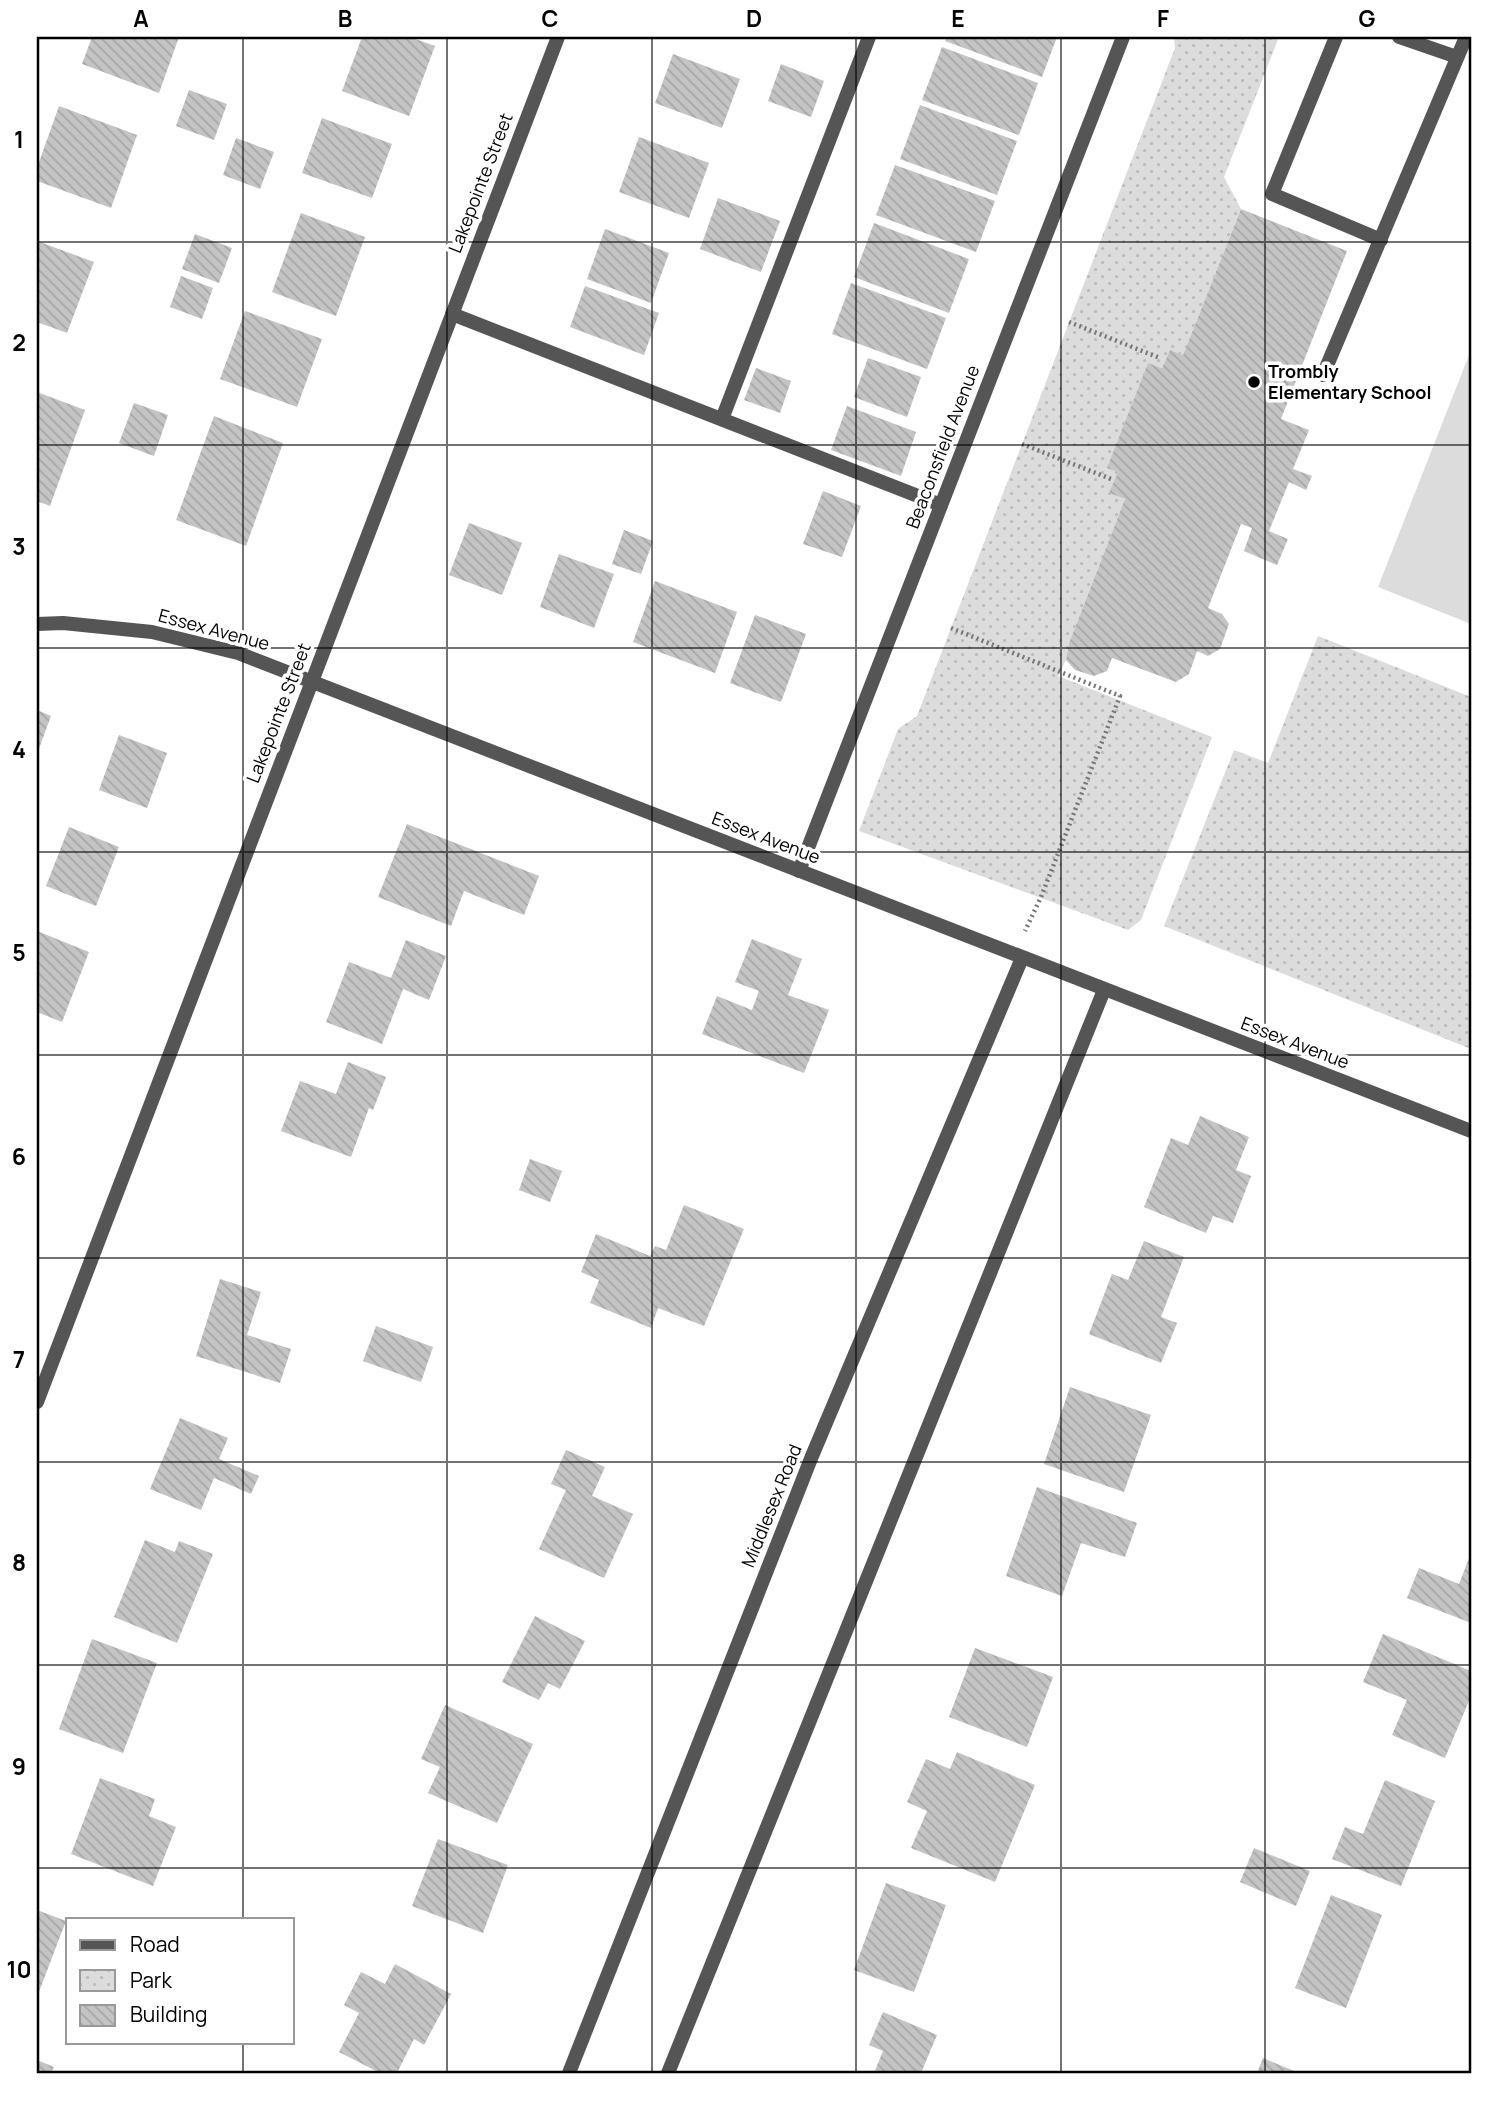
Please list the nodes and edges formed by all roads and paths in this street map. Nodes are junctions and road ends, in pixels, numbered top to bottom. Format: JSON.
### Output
{"nodes":[{"id":1,"x":558,"y":37,"type":"edge"},
{"id":2,"x":869,"y":37,"type":"edge"},
{"id":3,"x":1122,"y":37,"type":"edge"},
{"id":4,"x":1336,"y":37,"type":"edge"},
{"id":5,"x":1399,"y":37,"type":"edge"},
{"id":6,"x":1466,"y":37,"type":"edge"},
{"id":7,"x":1457,"y":57,"type":"junction"},
{"id":8,"x":1381,"y":240,"type":"junction"},
{"id":9,"x":452,"y":314,"type":"junction"},
{"id":10,"x":1069,"y":322,"type":"dead end"},
{"id":11,"x":1160,"y":358,"type":"dead end"},
{"id":12,"x":1323,"y":375,"type":"dead end"},
{"id":13,"x":722,"y":419,"type":"junction"},
{"id":14,"x":1022,"y":444,"type":"dead end"},
{"id":15,"x":1111,"y":479,"type":"dead end"},
{"id":16,"x":941,"y":505,"type":"junction"},
{"id":17,"x":37,"y":624,"type":"edge"},
{"id":18,"x":951,"y":628,"type":"dead end"},
{"id":19,"x":312,"y":681,"type":"junction"},
{"id":20,"x":799,"y":871,"type":"junction"},
{"id":21,"x":1025,"y":932,"type":"dead end"},
{"id":22,"x":1022,"y":958,"type":"junction"},
{"id":23,"x":1104,"y":990,"type":"junction"},
{"id":24,"x":1471,"y":1131,"type":"edge"},
{"id":25,"x":37,"y":1402,"type":"edge"},
{"id":26,"x":569,"y":2073,"type":"edge"},
{"id":27,"x":668,"y":2073,"type":"edge"}],
"edges":[{"from":1,"to":9,"type":"street","name":"Lakepointe Street"},
{"from":2,"to":13,"type":"street"},
{"from":3,"to":16,"type":"street","name":"Beaconsfield Avenue"},
{"from":4,"to":8,"type":"street"},
{"from":5,"to":7,"type":"street"},
{"from":6,"to":7,"type":"street"},
{"from":7,"to":8,"type":"street"},
{"from":8,"to":12,"type":"street"},
{"from":9,"to":13,"type":"street"},
{"from":9,"to":19,"type":"street","name":"Lakepointe Street"},
{"from":10,"to":11,"type":"path"},
{"from":13,"to":16,"type":"street"},
{"from":14,"to":15,"type":"path"},
{"from":16,"to":20,"type":"street","name":"Beaconsfield Avenue"},
{"from":17,"to":19,"type":"street","name":"Essex Avenue"},
{"from":18,"to":21,"type":"path"},
{"from":19,"to":20,"type":"street","name":"Essex Avenue"},
{"from":19,"to":25,"type":"street","name":"Lakepointe Street"},
{"from":20,"to":22,"type":"street","name":"Essex Avenue"},
{"from":22,"to":23,"type":"street","name":"Essex Avenue"},
{"from":22,"to":26,"type":"street","name":"Middlesex Road"},
{"from":23,"to":24,"type":"street","name":"Essex Avenue"},
{"from":23,"to":27,"type":"street"}]}
